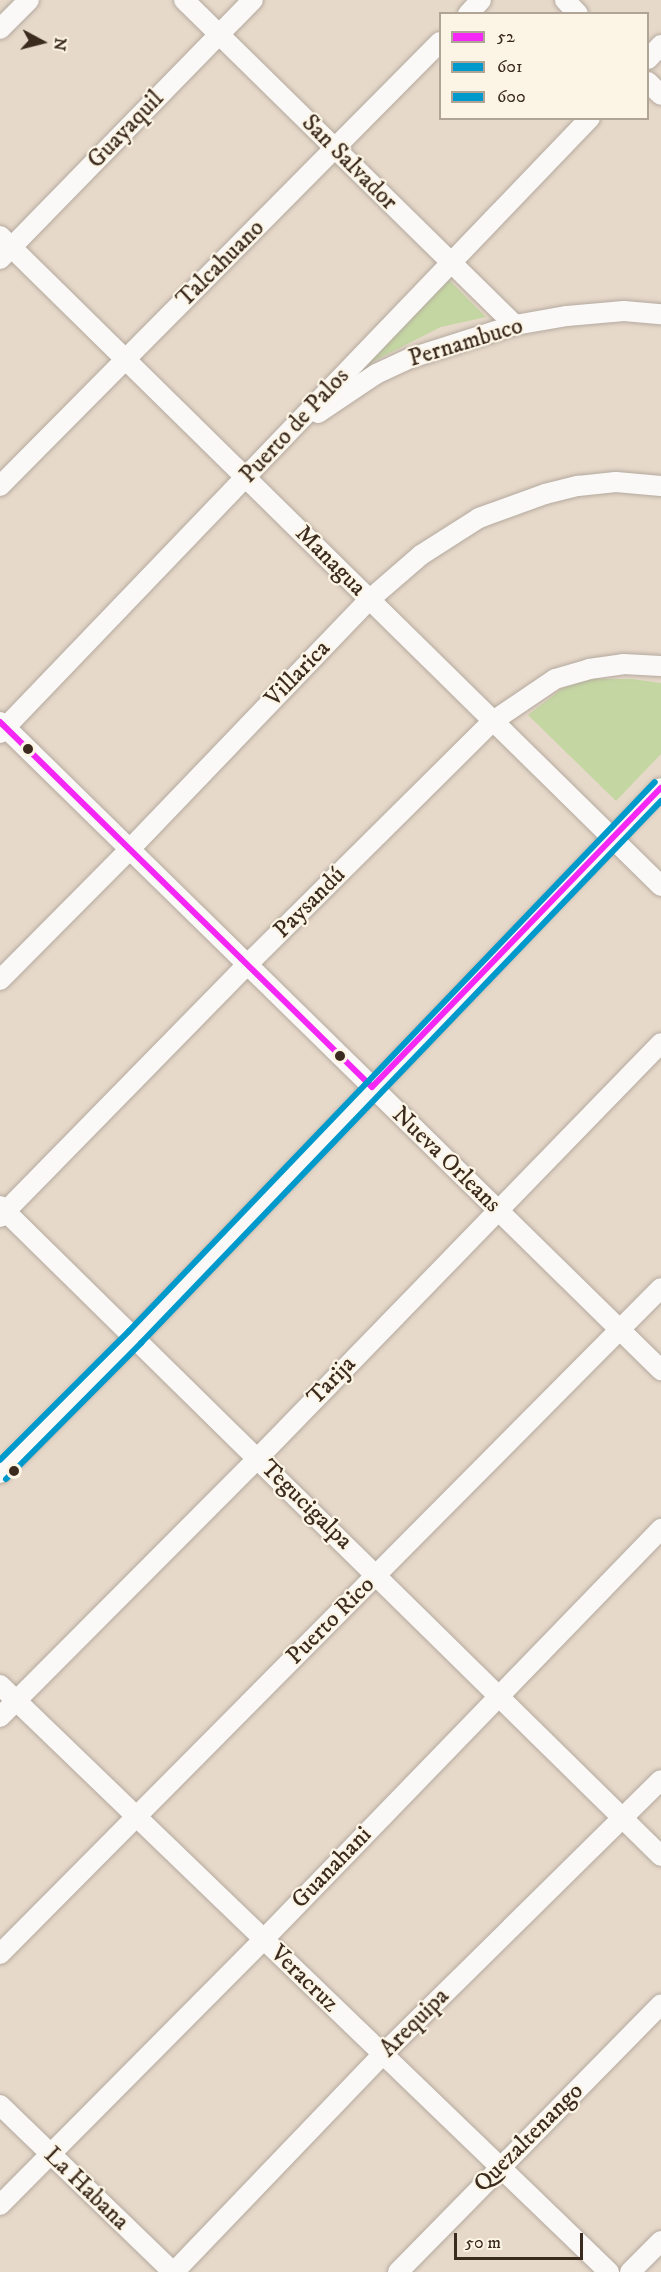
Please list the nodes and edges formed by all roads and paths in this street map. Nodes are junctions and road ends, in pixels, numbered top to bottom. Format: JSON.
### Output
{"nodes":[{"id":1,"x":29,"y":0,"type":"edge"},
{"id":2,"x":184,"y":0,"type":"edge"},
{"id":3,"x":253,"y":0,"type":"edge"},
{"id":4,"x":481,"y":0,"type":"edge"},
{"id":5,"x":565,"y":0,"type":"edge"},
{"id":6,"x":470,"y":12,"type":"edge"},
{"id":7,"x":576,"y":12,"type":"edge"},
{"id":8,"x":0,"y":29,"type":"edge"},
{"id":9,"x":219,"y":34,"type":"junction"},
{"id":10,"x":439,"y":44,"type":"edge"},
{"id":11,"x":661,"y":45,"type":"edge"},
{"id":12,"x":649,"y":58,"type":"edge"},
{"id":13,"x":649,"y":83,"type":"edge"},
{"id":14,"x":661,"y":95,"type":"edge"},
{"id":15,"x":588,"y":120,"type":"edge"},
{"id":16,"x":336,"y":150,"type":"junction"},
{"id":17,"x":4,"y":248,"type":"edge"},
{"id":18,"x":451,"y":262,"type":"junction"},
{"id":19,"x":661,"y":314,"type":"edge"},
{"id":20,"x":515,"y":325,"type":"junction"},
{"id":21,"x":126,"y":358,"type":"junction"},
{"id":22,"x":290,"y":430,"type":"junction"},
{"id":23,"x":246,"y":478,"type":"junction"},
{"id":24,"x":0,"y":486,"type":"edge"},
{"id":25,"x":661,"y":486,"type":"edge"},
{"id":26,"x":369,"y":600,"type":"junction"},
{"id":27,"x":661,"y":666,"type":"edge"},
{"id":28,"x":493,"y":721,"type":"junction"},
{"id":29,"x":2,"y":728,"type":"edge"},
{"id":30,"x":661,"y":788,"type":"edge"},
{"id":31,"x":612,"y":839,"type":"junction"},
{"id":32,"x":129,"y":850,"type":"junction"},
{"id":33,"x":661,"y":886,"type":"edge"},
{"id":34,"x":246,"y":966,"type":"junction"},
{"id":35,"x":0,"y":980,"type":"edge"},
{"id":36,"x":661,"y":1043,"type":"edge"},
{"id":37,"x":372,"y":1087,"type":"junction"},
{"id":38,"x":498,"y":1211,"type":"junction"},
{"id":39,"x":2,"y":1212,"type":"edge"},
{"id":40,"x":661,"y":1288,"type":"edge"},
{"id":41,"x":620,"y":1330,"type":"junction"},
{"id":42,"x":135,"y":1337,"type":"junction"},
{"id":43,"x":661,"y":1370,"type":"edge"},
{"id":44,"x":258,"y":1458,"type":"junction"},
{"id":45,"x":0,"y":1473,"type":"edge"},
{"id":46,"x":661,"y":1529,"type":"edge"},
{"id":47,"x":378,"y":1575,"type":"junction"},
{"id":48,"x":0,"y":1684,"type":"edge"},
{"id":49,"x":499,"y":1695,"type":"junction"},
{"id":50,"x":16,"y":1700,"type":"junction"},
{"id":51,"x":0,"y":1717,"type":"edge"},
{"id":52,"x":661,"y":1780,"type":"edge"},
{"id":53,"x":135,"y":1816,"type":"junction"},
{"id":54,"x":623,"y":1819,"type":"junction"},
{"id":55,"x":661,"y":1856,"type":"edge"},
{"id":56,"x":264,"y":1939,"type":"junction"},
{"id":57,"x":0,"y":1954,"type":"edge"},
{"id":58,"x":661,"y":2004,"type":"edge"},
{"id":59,"x":383,"y":2054,"type":"junction"},
{"id":60,"x":0,"y":2105,"type":"edge"},
{"id":61,"x":48,"y":2154,"type":"junction"},
{"id":62,"x":501,"y":2168,"type":"junction"},
{"id":63,"x":0,"y":2205,"type":"edge"},
{"id":64,"x":661,"y":2241,"type":"edge"},
{"id":65,"x":173,"y":2272,"type":"edge"},
{"id":66,"x":398,"y":2272,"type":"edge"},
{"id":67,"x":609,"y":2272,"type":"edge"},
{"id":68,"x":630,"y":2272,"type":"edge"}],
"edges":[{"from":1,"to":8,"type":"street"},
{"from":2,"to":9,"type":"street","name":"San Salvador"},
{"from":3,"to":9,"type":"street","name":"Guayaquil"},
{"from":4,"to":6,"type":"street"},
{"from":5,"to":7,"type":"street"},
{"from":9,"to":16,"type":"street","name":"San Salvador"},
{"from":9,"to":17,"type":"street","name":"Guayaquil"},
{"from":10,"to":16,"type":"street","name":"Talcahuano"},
{"from":11,"to":12,"type":"street"},
{"from":13,"to":14,"type":"street"},
{"from":15,"to":18,"type":"street","name":"Puerto de Palos"},
{"from":16,"to":18,"type":"street","name":"San Salvador"},
{"from":16,"to":21,"type":"street","name":"Talcahuano"},
{"from":17,"to":21,"type":"street","name":"Managua"},
{"from":18,"to":20,"type":"street","name":"San Salvador"},
{"from":18,"to":22,"type":"street","name":"Puerto de Palos"},
{"from":19,"to":20,"type":"street","name":"Pernambuco"},
{"from":20,"to":22,"type":"street","name":"Pernambuco"},
{"from":21,"to":23,"type":"street","name":"Managua"},
{"from":21,"to":24,"type":"street","name":"Talcahuano"},
{"from":22,"to":23,"type":"street","name":"Puerto de Palos"},
{"from":23,"to":26,"type":"street","name":"Managua"},
{"from":23,"to":29,"type":"street","name":"Puerto de Palos"},
{"from":25,"to":26,"type":"street","name":"Villarica"},
{"from":26,"to":28,"type":"street","name":"Managua"},
{"from":26,"to":32,"type":"street","name":"Villarica"},
{"from":27,"to":28,"type":"street","name":"Paysandú"},
{"from":28,"to":31,"type":"street","name":"Managua"},
{"from":28,"to":34,"type":"street","name":"Paysandú"},
{"from":29,"to":32,"type":"street","name":"Nueva Orleans"},
{"from":30,"to":31,"type":"street"},
{"from":31,"to":33,"type":"street","name":"Managua"},
{"from":31,"to":37,"type":"street"},
{"from":32,"to":34,"type":"street","name":"Nueva Orleans"},
{"from":32,"to":35,"type":"street","name":"Villarica"},
{"from":34,"to":37,"type":"street","name":"Nueva Orleans"},
{"from":34,"to":39,"type":"street","name":"Paysandú"},
{"from":36,"to":38,"type":"street","name":"Tarija"},
{"from":37,"to":38,"type":"street","name":"Nueva Orleans"},
{"from":37,"to":42,"type":"street"},
{"from":38,"to":41,"type":"street","name":"Nueva Orleans"},
{"from":38,"to":44,"type":"street","name":"Tarija"},
{"from":39,"to":42,"type":"street","name":"Tegucigalpa"},
{"from":40,"to":41,"type":"street","name":"Puerto Rico"},
{"from":41,"to":43,"type":"street","name":"Nueva Orleans"},
{"from":41,"to":47,"type":"street","name":"Puerto Rico"},
{"from":42,"to":44,"type":"street","name":"Tegucigalpa"},
{"from":42,"to":45,"type":"street"},
{"from":44,"to":47,"type":"street","name":"Tegucigalpa"},
{"from":44,"to":50,"type":"street","name":"Tarija"},
{"from":46,"to":49,"type":"street","name":"Guanahani"},
{"from":47,"to":49,"type":"street","name":"Tegucigalpa"},
{"from":47,"to":53,"type":"street","name":"Puerto Rico"},
{"from":48,"to":50,"type":"street","name":"Veracruz"},
{"from":49,"to":54,"type":"street","name":"Tegucigalpa"},
{"from":49,"to":56,"type":"street","name":"Guanahani"},
{"from":50,"to":51,"type":"street","name":"Tarija"},
{"from":50,"to":53,"type":"street","name":"Veracruz"},
{"from":52,"to":54,"type":"street","name":"Arequipa"},
{"from":53,"to":56,"type":"street","name":"Veracruz"},
{"from":53,"to":57,"type":"street","name":"Puerto Rico"},
{"from":54,"to":55,"type":"street","name":"Tegucigalpa"},
{"from":54,"to":59,"type":"street","name":"Arequipa"},
{"from":56,"to":59,"type":"street","name":"Veracruz"},
{"from":56,"to":61,"type":"street","name":"Guanahani"},
{"from":58,"to":62,"type":"street","name":"Quezaltenango"},
{"from":59,"to":62,"type":"street","name":"Veracruz"},
{"from":59,"to":65,"type":"street","name":"Arequipa"},
{"from":60,"to":61,"type":"street","name":"La Habana"},
{"from":61,"to":63,"type":"street","name":"Guanahani"},
{"from":61,"to":65,"type":"street","name":"La Habana"},
{"from":62,"to":66,"type":"street","name":"Quezaltenango"},
{"from":62,"to":67,"type":"street","name":"Veracruz"},
{"from":64,"to":68,"type":"street"}]}
